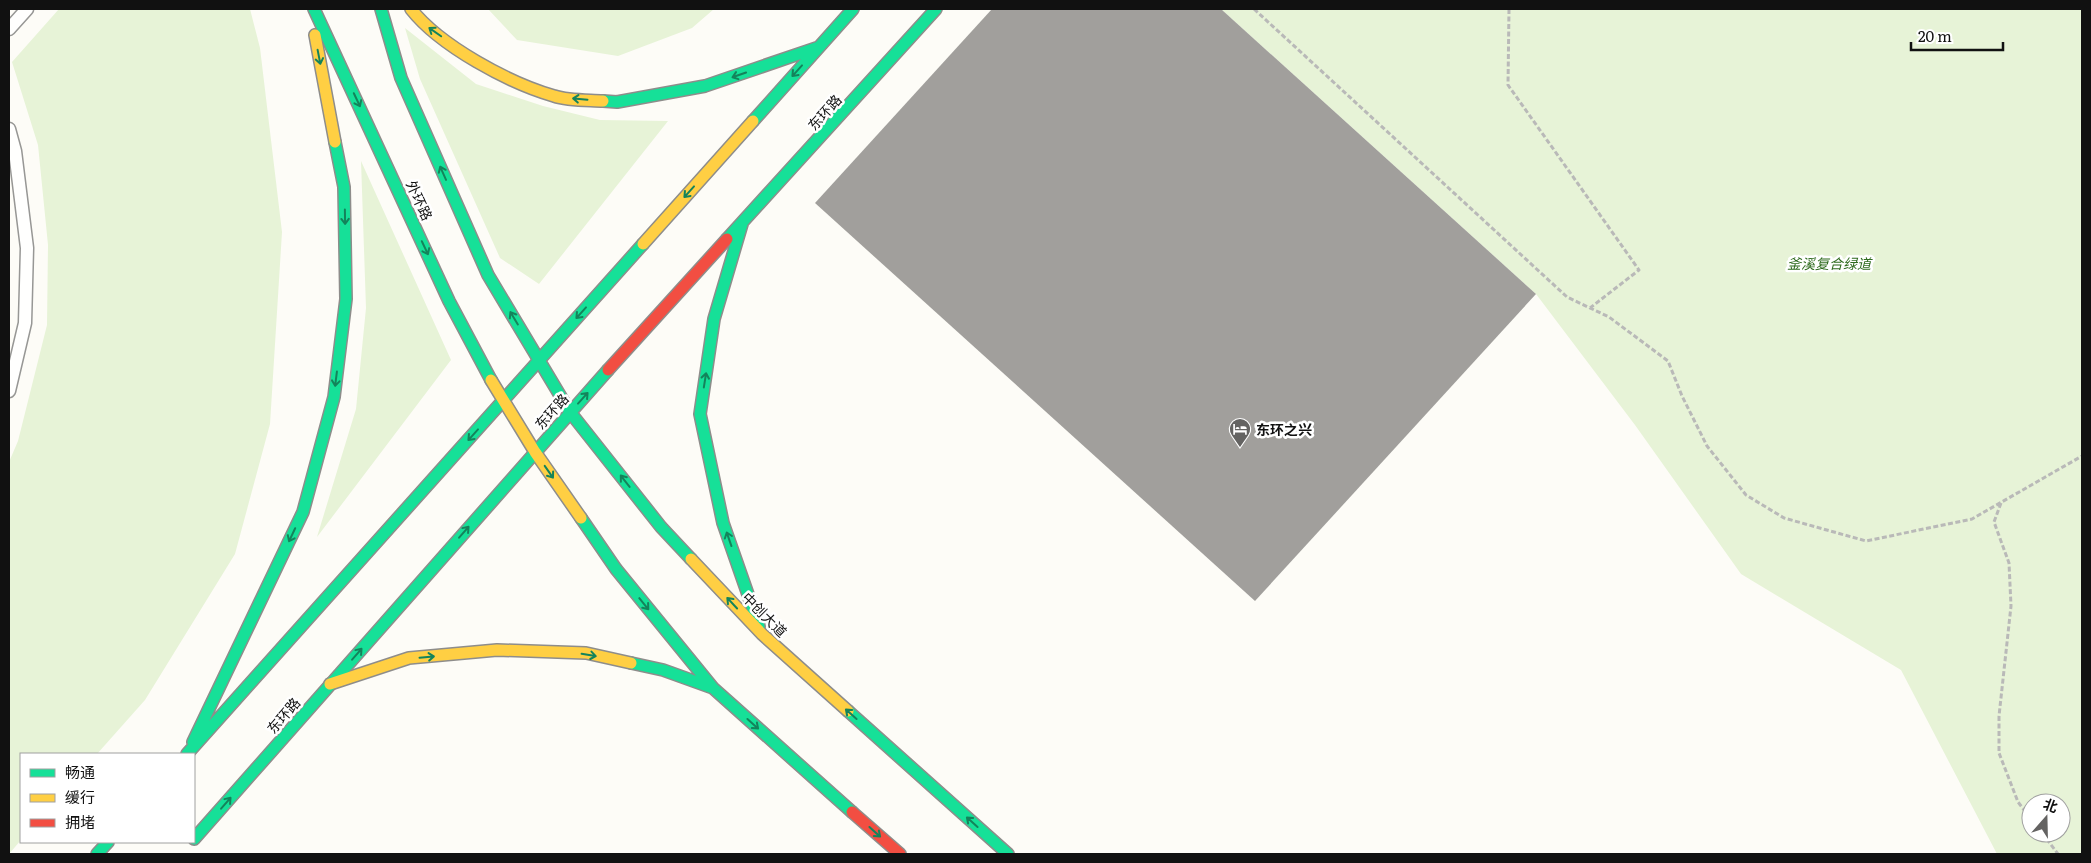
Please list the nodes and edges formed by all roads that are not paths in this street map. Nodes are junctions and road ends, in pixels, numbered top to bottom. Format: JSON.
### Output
{"nodes":[{"id":1,"x":27,"y":9,"type":"edge"},
{"id":2,"x":312,"y":9,"type":"edge"},
{"id":3,"x":381,"y":9,"type":"edge"},
{"id":4,"x":411,"y":9,"type":"edge"},
{"id":5,"x":853,"y":9,"type":"edge"},
{"id":6,"x":936,"y":9,"type":"edge"},
{"id":7,"x":9,"y":29,"type":"edge"},
{"id":8,"x":819,"y":48,"type":"junction"},
{"id":9,"x":9,"y":130,"type":"edge"},
{"id":10,"x":742,"y":224,"type":"junction"},
{"id":11,"x":540,"y":360,"type":"junction"},
{"id":12,"x":9,"y":391,"type":"edge"},
{"id":13,"x":503,"y":402,"type":"junction"},
{"id":14,"x":570,"y":412,"type":"junction"},
{"id":15,"x":535,"y":452,"type":"junction"},
{"id":16,"x":762,"y":634,"type":"junction"},
{"id":17,"x":330,"y":684,"type":"junction"},
{"id":18,"x":713,"y":688,"type":"junction"},
{"id":19,"x":187,"y":753,"type":"edge"},
{"id":20,"x":188,"y":753,"type":"edge"},
{"id":21,"x":195,"y":837,"type":"edge"},
{"id":22,"x":107,"y":843,"type":"edge"},
{"id":23,"x":97,"y":854,"type":"edge"},
{"id":24,"x":900,"y":854,"type":"edge"},
{"id":25,"x":1008,"y":854,"type":"edge"}],
"edges":[{"from":1,"to":7,"type":"lane"},
{"from":2,"to":13,"type":"main road","name":"外环路","one_way":true},
{"from":2,"to":19,"type":"main road","one_way":true},
{"from":11,"to":3,"type":"main road","one_way":true},
{"from":8,"to":4,"type":"main road","one_way":true},
{"from":5,"to":8,"type":"main road"},
{"from":6,"to":10,"type":"main road","name":"东环路"},
{"from":8,"to":11,"type":"main road","one_way":true},
{"from":9,"to":12,"type":"lane"},
{"from":14,"to":10,"type":"main road","name":"东环路","one_way":true},
{"from":16,"to":10,"type":"main road","one_way":true},
{"from":11,"to":13,"type":"main road"},
{"from":11,"to":14,"type":"main road","name":"中创大道"},
{"from":13,"to":15,"type":"main road"},
{"from":13,"to":20,"type":"main road","one_way":true},
{"from":14,"to":15,"type":"main road","name":"东环路"},
{"from":16,"to":14,"type":"main road","name":"中创大道","one_way":true},
{"from":17,"to":15,"type":"main road","name":"东环路","one_way":true},
{"from":15,"to":18,"type":"main road","one_way":true},
{"from":25,"to":16,"type":"main road","name":"中创大道","one_way":true},
{"from":17,"to":18,"type":"main road","one_way":true},
{"from":21,"to":17,"type":"main road","name":"东环路","one_way":true},
{"from":18,"to":24,"type":"main road","one_way":true},
{"from":22,"to":23,"type":"main road"}]}
